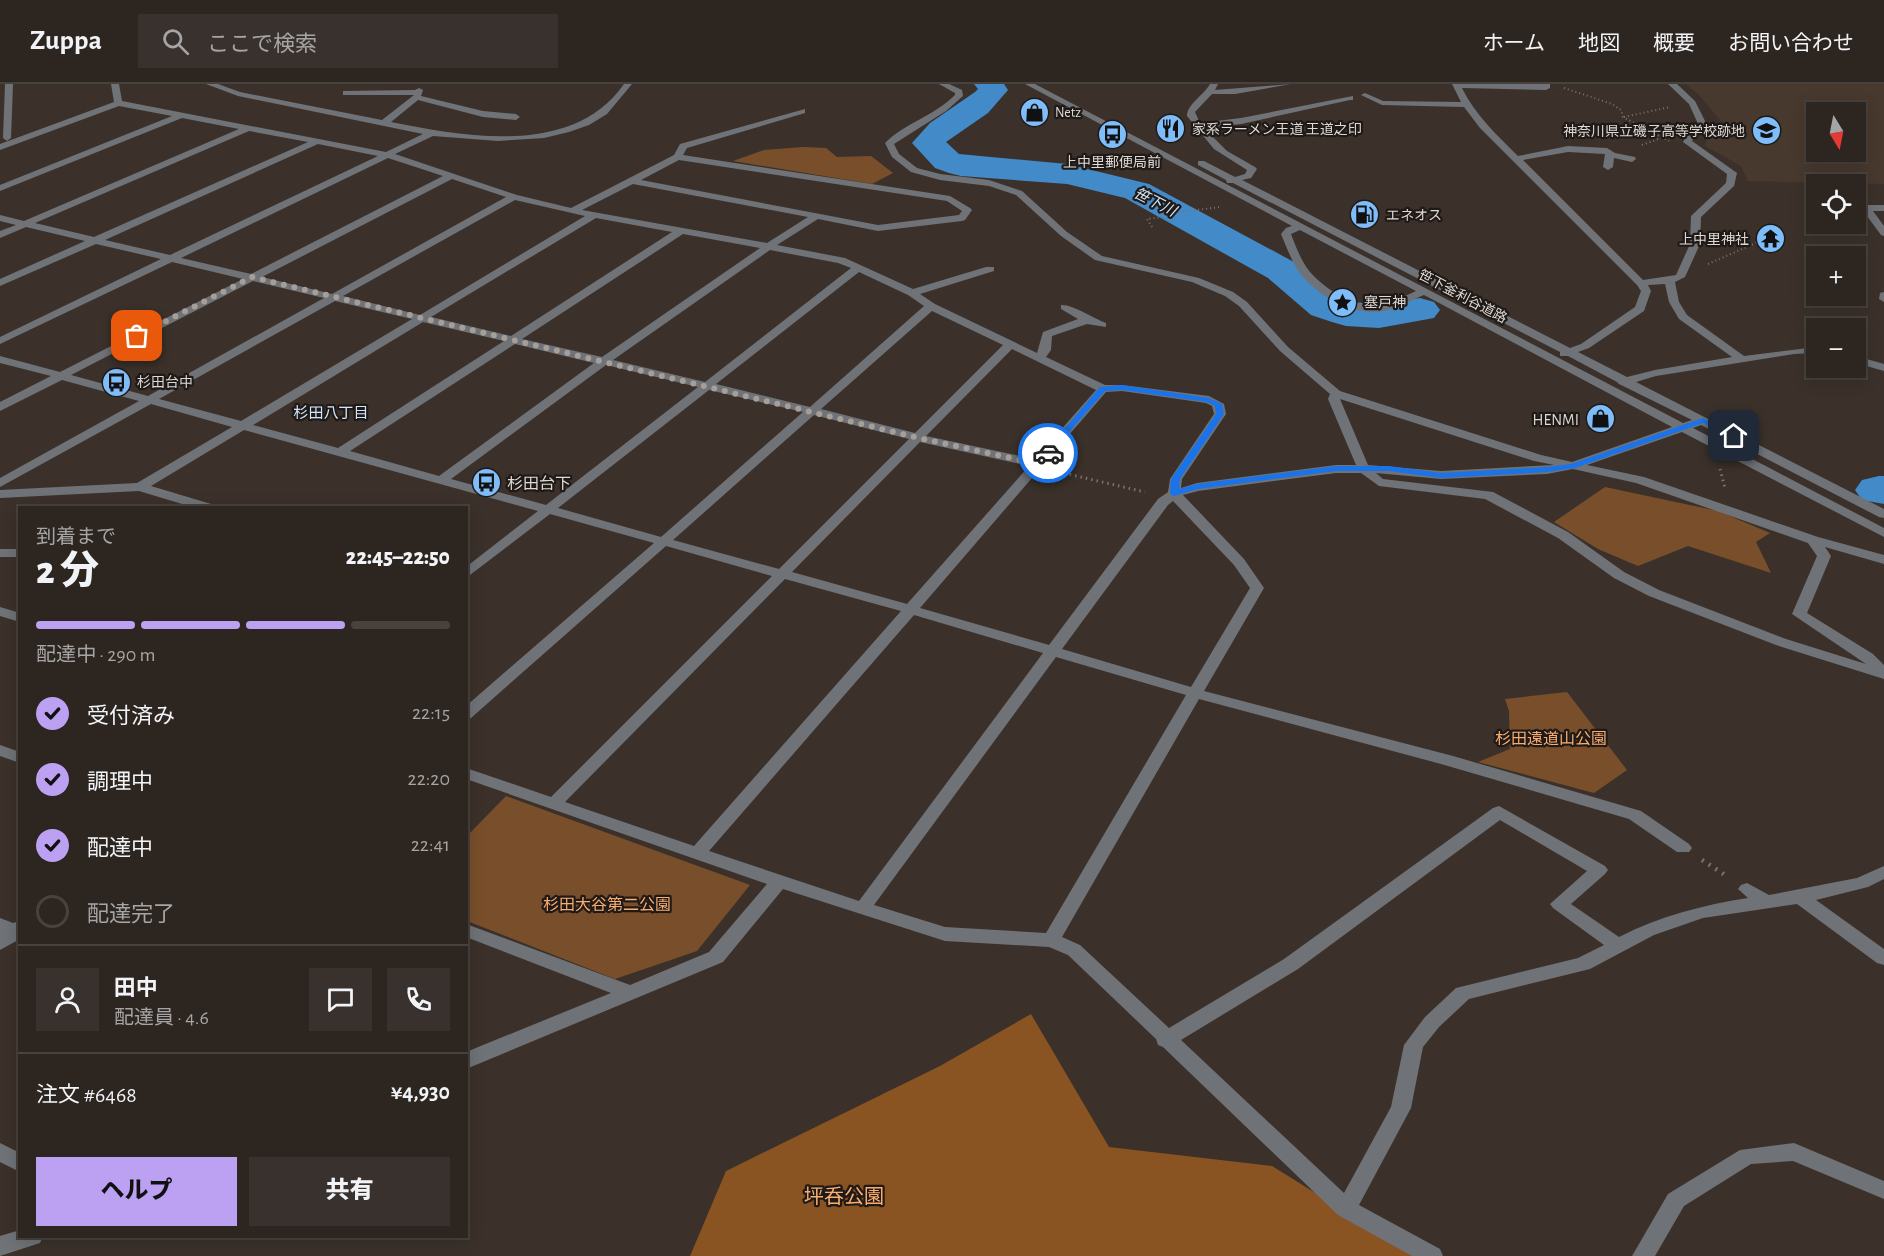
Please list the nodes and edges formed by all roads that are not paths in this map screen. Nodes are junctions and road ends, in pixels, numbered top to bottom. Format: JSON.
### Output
{"nodes":[{"id":1,"x":9,"y":84,"type":"edge"},
{"id":2,"x":115,"y":84,"type":"edge"},
{"id":3,"x":210,"y":84,"type":"edge"},
{"id":4,"x":628,"y":84,"type":"edge"},
{"id":5,"x":943,"y":84,"type":"edge"},
{"id":6,"x":1029,"y":84,"type":"edge"},
{"id":7,"x":1048,"y":84,"type":"edge"},
{"id":8,"x":1287,"y":84,"type":"edge"},
{"id":9,"x":1546,"y":84,"type":"edge"},
{"id":10,"x":1672,"y":84,"type":"edge"},
{"id":11,"x":1456,"y":85,"type":"edge"},
{"id":12,"x":1212,"y":88,"type":"edge"},
{"id":13,"x":419,"y":91,"type":"edge"},
{"id":14,"x":346,"y":93,"type":"dead end"},
{"id":15,"x":1365,"y":95,"type":"dead end"},
{"id":16,"x":1350,"y":98,"type":"dead end"},
{"id":17,"x":118,"y":103,"type":"junction"},
{"id":18,"x":1466,"y":105,"type":"junction"},
{"id":19,"x":802,"y":111,"type":"dead end"},
{"id":20,"x":182,"y":116,"type":"junction"},
{"id":21,"x":516,"y":117,"type":"dead end"},
{"id":22,"x":383,"y":124,"type":"junction"},
{"id":23,"x":1198,"y":126,"type":"junction"},
{"id":24,"x":248,"y":128,"type":"junction"},
{"id":25,"x":432,"y":134,"type":"junction"},
{"id":26,"x":4,"y":139,"type":"edge"},
{"id":27,"x":20,"y":139,"type":"junction"},
{"id":28,"x":315,"y":142,"type":"junction"},
{"id":29,"x":0,"y":147,"type":"edge"},
{"id":30,"x":389,"y":155,"type":"junction"},
{"id":31,"x":1611,"y":155,"type":"junction"},
{"id":32,"x":678,"y":157,"type":"junction"},
{"id":33,"x":1516,"y":159,"type":"junction"},
{"id":34,"x":1632,"y":159,"type":"dead end"},
{"id":35,"x":1608,"y":167,"type":"dead end"},
{"id":36,"x":451,"y":176,"type":"junction"},
{"id":37,"x":629,"y":180,"type":"junction"},
{"id":38,"x":1234,"y":180,"type":"junction"},
{"id":39,"x":1220,"y":185,"type":"junction"},
{"id":40,"x":0,"y":188,"type":"edge"},
{"id":41,"x":514,"y":197,"type":"junction"},
{"id":42,"x":1884,"y":208,"type":"edge"},
{"id":43,"x":572,"y":211,"type":"junction"},
{"id":44,"x":594,"y":215,"type":"junction"},
{"id":45,"x":818,"y":215,"type":"junction"},
{"id":46,"x":0,"y":218,"type":"edge"},
{"id":47,"x":25,"y":224,"type":"junction"},
{"id":48,"x":1300,"y":227,"type":"junction"},
{"id":49,"x":681,"y":231,"type":"junction"},
{"id":50,"x":1884,"y":233,"type":"edge"},
{"id":51,"x":0,"y":235,"type":"edge"},
{"id":52,"x":92,"y":241,"type":"junction"},
{"id":53,"x":768,"y":246,"type":"junction"},
{"id":54,"x":171,"y":260,"type":"junction"},
{"id":55,"x":858,"y":268,"type":"junction"},
{"id":56,"x":990,"y":269,"type":"dead end"},
{"id":57,"x":252,"y":277,"type":"junction"},
{"id":58,"x":1675,"y":279,"type":"junction"},
{"id":59,"x":0,"y":283,"type":"edge"},
{"id":60,"x":1641,"y":283,"type":"junction"},
{"id":61,"x":1423,"y":292,"type":"junction"},
{"id":62,"x":912,"y":293,"type":"junction"},
{"id":63,"x":332,"y":298,"type":"junction"},
{"id":64,"x":931,"y":306,"type":"junction"},
{"id":65,"x":1065,"y":307,"type":"dead end"},
{"id":66,"x":422,"y":317,"type":"junction"},
{"id":67,"x":1088,"y":320,"type":"junction"},
{"id":68,"x":1102,"y":325,"type":"dead end"},
{"id":69,"x":513,"y":339,"type":"junction"},
{"id":70,"x":0,"y":341,"type":"edge"},
{"id":71,"x":1010,"y":345,"type":"junction"},
{"id":72,"x":1806,"y":350,"type":"edge"},
{"id":73,"x":1571,"y":352,"type":"junction"},
{"id":74,"x":1040,"y":357,"type":"junction"},
{"id":75,"x":1552,"y":358,"type":"junction"},
{"id":76,"x":0,"y":359,"type":"edge"},
{"id":77,"x":1743,"y":360,"type":"junction"},
{"id":78,"x":604,"y":361,"type":"junction"},
{"id":79,"x":1866,"y":362,"type":"edge"},
{"id":80,"x":1884,"y":368,"type":"edge"},
{"id":81,"x":60,"y":376,"type":"junction"},
{"id":82,"x":1626,"y":381,"type":"junction"},
{"id":83,"x":705,"y":385,"type":"junction"},
{"id":84,"x":1602,"y":386,"type":"junction"},
{"id":85,"x":1103,"y":389,"type":"junction"},
{"id":86,"x":1336,"y":393,"type":"junction"},
{"id":87,"x":147,"y":399,"type":"junction"},
{"id":88,"x":0,"y":407,"type":"edge"},
{"id":89,"x":813,"y":411,"type":"junction"},
{"id":90,"x":1703,"y":420,"type":"junction"},
{"id":91,"x":242,"y":426,"type":"junction"},
{"id":92,"x":1683,"y":428,"type":"junction"},
{"id":93,"x":919,"y":438,"type":"junction"},
{"id":94,"x":340,"y":453,"type":"junction"},
{"id":95,"x":1036,"y":465,"type":"junction"},
{"id":96,"x":1572,"y":466,"type":"junction"},
{"id":97,"x":1363,"y":468,"type":"junction"},
{"id":98,"x":441,"y":480,"type":"junction"},
{"id":99,"x":0,"y":483,"type":"edge"},
{"id":100,"x":140,"y":487,"type":"junction"},
{"id":101,"x":0,"y":494,"type":"edge"},
{"id":102,"x":1172,"y":495,"type":"junction"},
{"id":103,"x":203,"y":506,"type":"edge"},
{"id":104,"x":548,"y":510,"type":"junction"},
{"id":105,"x":1884,"y":514,"type":"edge"},
{"id":106,"x":1884,"y":533,"type":"edge"},
{"id":107,"x":1813,"y":540,"type":"junction"},
{"id":108,"x":664,"y":542,"type":"junction"},
{"id":109,"x":0,"y":553,"type":"edge"},
{"id":110,"x":18,"y":553,"type":"edge"},
{"id":111,"x":1884,"y":560,"type":"edge"},
{"id":112,"x":468,"y":572,"type":"edge"},
{"id":113,"x":783,"y":575,"type":"junction"},
{"id":114,"x":909,"y":609,"type":"junction"},
{"id":115,"x":0,"y":611,"type":"edge"},
{"id":116,"x":18,"y":617,"type":"edge"},
{"id":117,"x":1053,"y":651,"type":"junction"},
{"id":118,"x":1884,"y":673,"type":"edge"},
{"id":119,"x":1195,"y":693,"type":"junction"},
{"id":120,"x":468,"y":713,"type":"edge"},
{"id":121,"x":0,"y":750,"type":"edge"},
{"id":122,"x":18,"y":757,"type":"edge"},
{"id":123,"x":468,"y":774,"type":"edge"},
{"id":124,"x":554,"y":803,"type":"junction"},
{"id":125,"x":1683,"y":848,"type":"road end"},
{"id":126,"x":697,"y":854,"type":"junction"},
{"id":127,"x":1884,"y":872,"type":"edge"},
{"id":128,"x":779,"y":882,"type":"junction"},
{"id":129,"x":1747,"y":889,"type":"road end"},
{"id":130,"x":1800,"y":897,"type":"junction"},
{"id":131,"x":1768,"y":903,"type":"junction"},
{"id":132,"x":862,"y":909,"type":"junction"},
{"id":133,"x":13,"y":929,"type":"edge"},
{"id":134,"x":468,"y":931,"type":"edge"},
{"id":135,"x":1051,"y":940,"type":"junction"},
{"id":136,"x":0,"y":943,"type":"edge"},
{"id":137,"x":1618,"y":946,"type":"junction"},
{"id":138,"x":1884,"y":958,"type":"edge"},
{"id":139,"x":631,"y":993,"type":"junction"},
{"id":140,"x":1165,"y":1040,"type":"junction"},
{"id":141,"x":468,"y":1060,"type":"edge"},
{"id":142,"x":0,"y":1152,"type":"edge"},
{"id":143,"x":18,"y":1162,"type":"edge"},
{"id":144,"x":1884,"y":1190,"type":"edge"},
{"id":145,"x":1346,"y":1209,"type":"junction"},
{"id":146,"x":26,"y":1238,"type":"edge"},
{"id":147,"x":0,"y":1246,"type":"edge"},
{"id":148,"x":1432,"y":1256,"type":"edge"},
{"id":149,"x":1643,"y":1256,"type":"edge"}],
"edges":[{"from":1,"to":26,"type":"street"},
{"from":2,"to":17,"type":"street"},
{"from":3,"to":22,"type":"street"},
{"from":4,"to":25,"type":"street"},
{"from":5,"to":86,"type":"street"},
{"from":6,"to":39,"type":"street","name":"笹下釜利谷道路"},
{"from":7,"to":38,"type":"street","name":"笹下釜利谷道路"},
{"from":8,"to":12,"type":"street"},
{"from":9,"to":11,"type":"street"},
{"from":10,"to":58,"type":"street"},
{"from":11,"to":18,"type":"street"},
{"from":12,"to":23,"type":"street"},
{"from":13,"to":14,"type":"street"},
{"from":13,"to":21,"type":"street"},
{"from":13,"to":22,"type":"street"},
{"from":15,"to":18,"type":"street"},
{"from":16,"to":23,"type":"street"},
{"from":17,"to":20,"type":"street"},
{"from":17,"to":27,"type":"street"},
{"from":18,"to":33,"type":"street"},
{"from":19,"to":32,"type":"street"},
{"from":20,"to":24,"type":"street"},
{"from":20,"to":40,"type":"street"},
{"from":22,"to":25,"type":"street"},
{"from":23,"to":38,"type":"street"},
{"from":24,"to":28,"type":"street"},
{"from":24,"to":47,"type":"street"},
{"from":25,"to":30,"type":"street"},
{"from":26,"to":27,"type":"street"},
{"from":27,"to":29,"type":"street"},
{"from":28,"to":30,"type":"street"},
{"from":28,"to":52,"type":"street"},
{"from":30,"to":36,"type":"street"},
{"from":30,"to":54,"type":"street"},
{"from":31,"to":33,"type":"street"},
{"from":31,"to":34,"type":"street"},
{"from":31,"to":35,"type":"street"},
{"from":32,"to":37,"type":"street"},
{"from":32,"to":45,"type":"street"},
{"from":33,"to":60,"type":"street"},
{"from":36,"to":41,"type":"street"},
{"from":36,"to":57,"type":"street"},
{"from":37,"to":43,"type":"street"},
{"from":37,"to":45,"type":"street"},
{"from":38,"to":39,"type":"street"},
{"from":38,"to":73,"type":"street","name":"笹下釜利谷道路"},
{"from":39,"to":48,"type":"street","name":"笹下釜利谷道路"},
{"from":41,"to":43,"type":"street"},
{"from":41,"to":63,"type":"street"},
{"from":42,"to":50,"type":"street"},
{"from":43,"to":44,"type":"street"},
{"from":44,"to":49,"type":"street"},
{"from":44,"to":66,"type":"street"},
{"from":45,"to":53,"type":"street"},
{"from":46,"to":47,"type":"street"},
{"from":47,"to":51,"type":"street"},
{"from":47,"to":52,"type":"street"},
{"from":48,"to":61,"type":"street","name":"笹下釜利谷道路"},
{"from":48,"to":61,"type":"street"},
{"from":49,"to":53,"type":"street"},
{"from":49,"to":69,"type":"street"},
{"from":52,"to":54,"type":"street"},
{"from":52,"to":59,"type":"street"},
{"from":53,"to":55,"type":"street"},
{"from":53,"to":78,"type":"street"},
{"from":54,"to":57,"type":"street"},
{"from":54,"to":70,"type":"street"},
{"from":55,"to":62,"type":"street"},
{"from":55,"to":83,"type":"street"},
{"from":56,"to":62,"type":"street"},
{"from":57,"to":63,"type":"street"},
{"from":57,"to":81,"type":"street"},
{"from":58,"to":60,"type":"street"},
{"from":58,"to":77,"type":"street"},
{"from":60,"to":73,"type":"street"},
{"from":61,"to":75,"type":"street","name":"笹下釜利谷道路"},
{"from":62,"to":64,"type":"street"},
{"from":63,"to":66,"type":"street"},
{"from":63,"to":87,"type":"street"},
{"from":64,"to":71,"type":"street"},
{"from":64,"to":89,"type":"street"},
{"from":65,"to":67,"type":"street"},
{"from":66,"to":69,"type":"street"},
{"from":66,"to":91,"type":"street"},
{"from":67,"to":68,"type":"street"},
{"from":67,"to":74,"type":"street"},
{"from":69,"to":78,"type":"street"},
{"from":69,"to":94,"type":"street"},
{"from":71,"to":74,"type":"street"},
{"from":71,"to":93,"type":"street"},
{"from":72,"to":77,"type":"street"},
{"from":73,"to":75,"type":"street"},
{"from":73,"to":82,"type":"street","name":"笹下釜利谷道路"},
{"from":74,"to":85,"type":"street"},
{"from":75,"to":84,"type":"street","name":"笹下釜利谷道路"},
{"from":76,"to":81,"type":"street"},
{"from":77,"to":82,"type":"street"},
{"from":78,"to":83,"type":"street"},
{"from":78,"to":98,"type":"street"},
{"from":79,"to":80,"type":"street"},
{"from":81,"to":87,"type":"street"},
{"from":81,"to":88,"type":"street"},
{"from":82,"to":84,"type":"street"},
{"from":82,"to":90,"type":"street","name":"笹下釜利谷道路"},
{"from":83,"to":89,"type":"street"},
{"from":83,"to":104,"type":"street"},
{"from":84,"to":92,"type":"street","name":"笹下釜利谷道路"},
{"from":85,"to":95,"type":"street"},
{"from":85,"to":102,"type":"street"},
{"from":86,"to":96,"type":"street"},
{"from":86,"to":97,"type":"street"},
{"from":87,"to":91,"type":"street"},
{"from":87,"to":99,"type":"street"},
{"from":89,"to":93,"type":"street"},
{"from":89,"to":108,"type":"street"},
{"from":90,"to":92,"type":"street"},
{"from":90,"to":105,"type":"street","name":"笹下釜利谷道路"},
{"from":91,"to":94,"type":"street"},
{"from":91,"to":100,"type":"street"},
{"from":92,"to":96,"type":"street"},
{"from":92,"to":106,"type":"street","name":"笹下釜利谷道路"},
{"from":93,"to":95,"type":"street"},
{"from":93,"to":113,"type":"street"},
{"from":94,"to":98,"type":"street"},
{"from":95,"to":114,"type":"street"},
{"from":96,"to":97,"type":"street"},
{"from":96,"to":107,"type":"street"},
{"from":97,"to":102,"type":"street"},
{"from":97,"to":118,"type":"street"},
{"from":98,"to":104,"type":"street"},
{"from":100,"to":101,"type":"street"},
{"from":100,"to":103,"type":"street"},
{"from":102,"to":117,"type":"street"},
{"from":102,"to":119,"type":"street"},
{"from":104,"to":108,"type":"street"},
{"from":104,"to":112,"type":"street"},
{"from":107,"to":111,"type":"street"},
{"from":107,"to":118,"type":"street"},
{"from":108,"to":113,"type":"street"},
{"from":108,"to":120,"type":"street"},
{"from":109,"to":110,"type":"street"},
{"from":113,"to":114,"type":"street"},
{"from":113,"to":124,"type":"street"},
{"from":114,"to":117,"type":"street"},
{"from":114,"to":126,"type":"street"},
{"from":115,"to":116,"type":"street"},
{"from":117,"to":119,"type":"street"},
{"from":117,"to":132,"type":"street"},
{"from":119,"to":125,"type":"street"},
{"from":119,"to":135,"type":"street"},
{"from":121,"to":122,"type":"street"},
{"from":123,"to":124,"type":"street"},
{"from":124,"to":126,"type":"street"},
{"from":126,"to":128,"type":"street"},
{"from":127,"to":130,"type":"street"},
{"from":128,"to":132,"type":"street"},
{"from":128,"to":139,"type":"street"},
{"from":129,"to":131,"type":"street"},
{"from":130,"to":131,"type":"street"},
{"from":130,"to":138,"type":"street"},
{"from":131,"to":137,"type":"street"},
{"from":132,"to":135,"type":"street"},
{"from":133,"to":136,"type":"street"},
{"from":134,"to":139,"type":"street"},
{"from":135,"to":140,"type":"street"},
{"from":137,"to":140,"type":"street"},
{"from":137,"to":145,"type":"street"},
{"from":139,"to":141,"type":"street"},
{"from":140,"to":145,"type":"street"},
{"from":142,"to":143,"type":"street"},
{"from":144,"to":149,"type":"street"},
{"from":145,"to":148,"type":"street"},
{"from":146,"to":147,"type":"street"}]}
